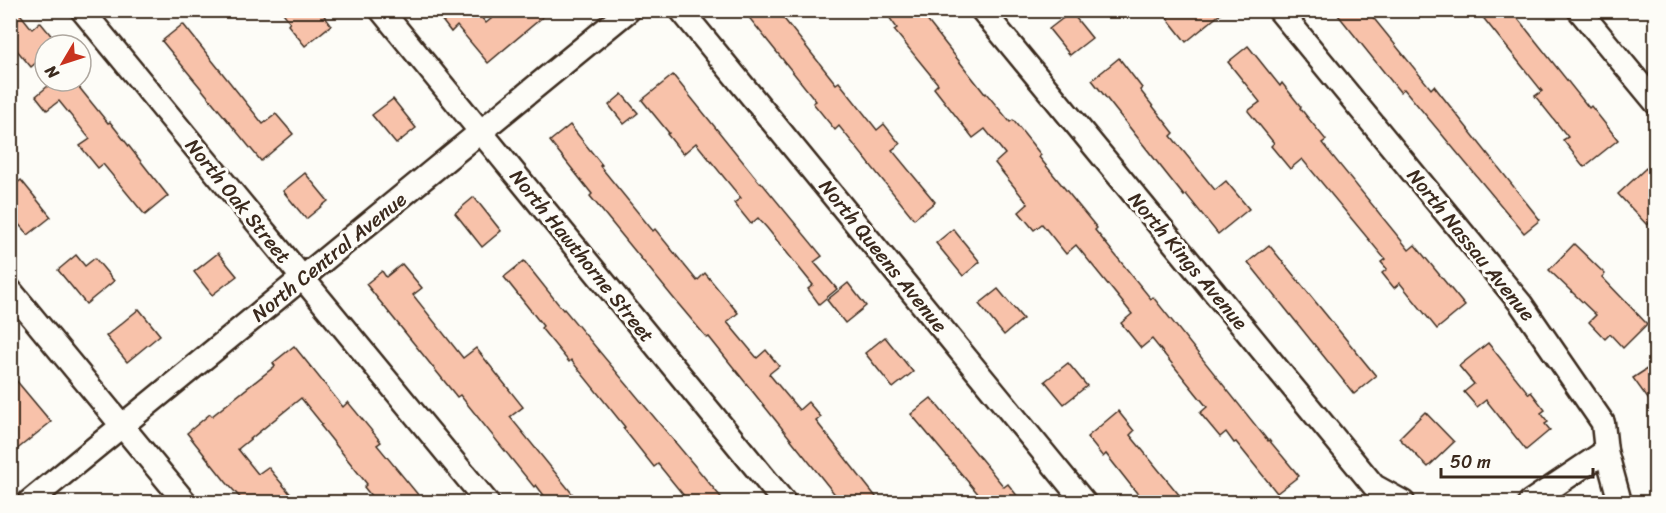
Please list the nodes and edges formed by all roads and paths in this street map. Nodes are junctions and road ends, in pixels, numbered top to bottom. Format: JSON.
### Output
{"nodes":[{"id":1,"x":82,"y":10,"type":"edge"},
{"id":2,"x":381,"y":10,"type":"edge"},
{"id":3,"x":629,"y":10,"type":"edge"},
{"id":4,"x":681,"y":10,"type":"edge"},
{"id":5,"x":982,"y":10,"type":"edge"},
{"id":6,"x":1279,"y":10,"type":"edge"},
{"id":7,"x":1579,"y":10,"type":"edge"},
{"id":8,"x":1656,"y":104,"type":"edge"},
{"id":9,"x":481,"y":132,"type":"junction"},
{"id":10,"x":302,"y":279,"type":"junction"},
{"id":11,"x":10,"y":290,"type":"edge"},
{"id":12,"x":122,"y":426,"type":"junction"},
{"id":13,"x":1606,"y":451,"type":"junction"},
{"id":14,"x":29,"y":502,"type":"edge"},
{"id":15,"x":186,"y":502,"type":"edge"},
{"id":16,"x":487,"y":502,"type":"edge"},
{"id":17,"x":784,"y":502,"type":"edge"},
{"id":18,"x":1084,"y":502,"type":"edge"},
{"id":19,"x":1403,"y":502,"type":"edge"},
{"id":20,"x":1530,"y":502,"type":"edge"},
{"id":21,"x":1620,"y":502,"type":"edge"}],
"edges":[{"from":1,"to":10,"type":"street","name":"North Oak Street"},
{"from":2,"to":9,"type":"street","name":"North Hawthorne Street"},
{"from":3,"to":9,"type":"street","name":"North Central Avenue"},
{"from":4,"to":18,"type":"street","name":"North Queens Avenue"},
{"from":5,"to":19,"type":"street","name":"North Kings Avenue"},
{"from":6,"to":13,"type":"street","name":"North Nassau Avenue"},
{"from":7,"to":8,"type":"street"},
{"from":9,"to":10,"type":"street","name":"North Central Avenue"},
{"from":9,"to":17,"type":"street","name":"North Hawthorne Street"},
{"from":10,"to":12,"type":"street","name":"North Central Avenue"},
{"from":10,"to":16,"type":"street","name":"North Oak Street"},
{"from":11,"to":12,"type":"street"},
{"from":12,"to":14,"type":"street","name":"North Central Avenue"},
{"from":12,"to":15,"type":"street"},
{"from":13,"to":20,"type":"street"},
{"from":13,"to":21,"type":"street","name":"North Nassau Avenue"}]}
